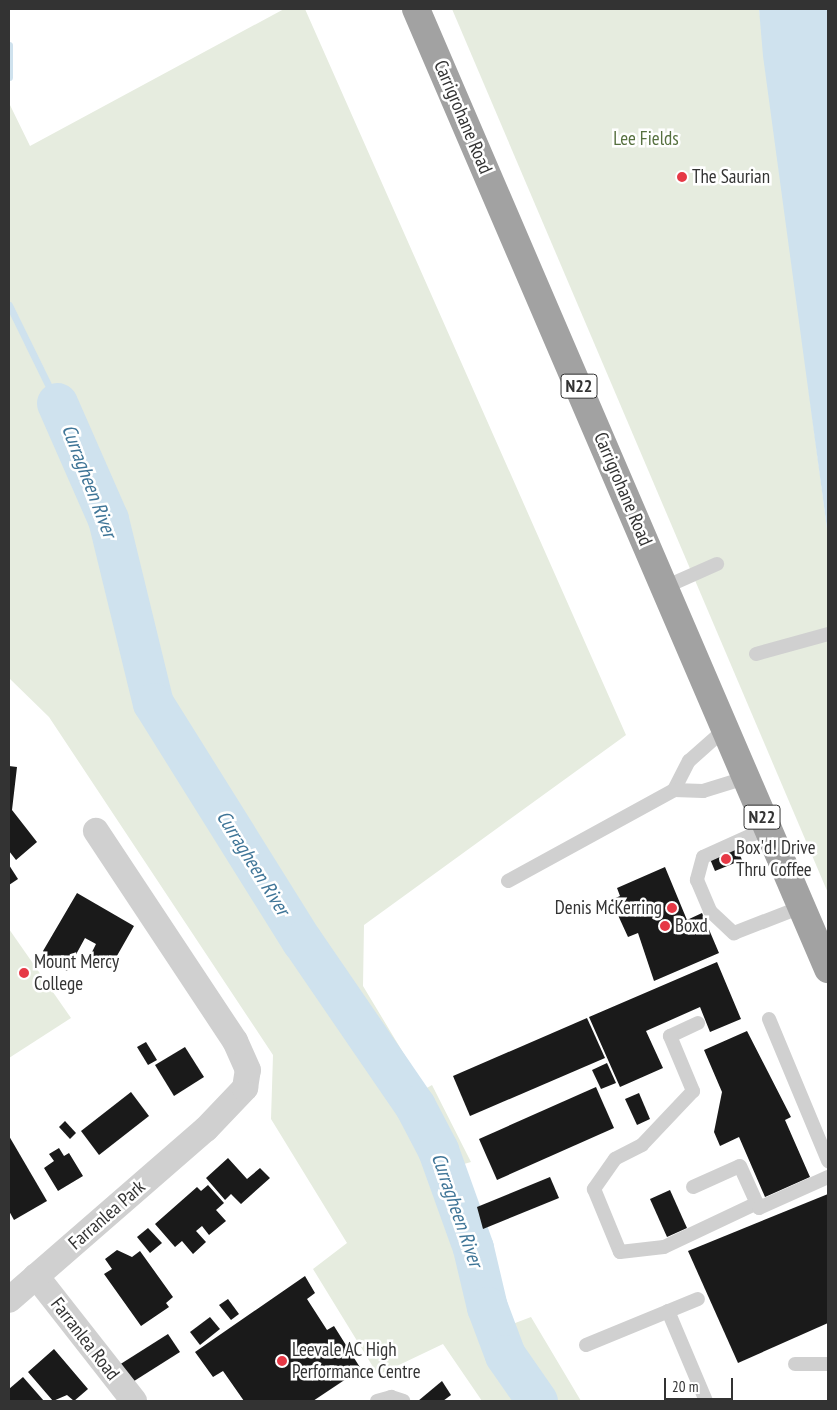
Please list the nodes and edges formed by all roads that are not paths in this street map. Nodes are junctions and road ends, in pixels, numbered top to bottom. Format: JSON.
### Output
{"nodes":[{"id":1,"x":416,"y":9,"type":"edge"},
{"id":2,"x":717,"y":564,"type":"dead end"},
{"id":3,"x":666,"y":587,"type":"junction"},
{"id":4,"x":828,"y":634,"type":"edge"},
{"id":5,"x":756,"y":654,"type":"dead end"},
{"id":6,"x":725,"y":729,"type":"junction"},
{"id":7,"x":745,"y":778,"type":"junction"},
{"id":8,"x":674,"y":790,"type":"junction"},
{"id":9,"x":767,"y":828,"type":"junction"},
{"id":10,"x":96,"y":831,"type":"dead end"},
{"id":11,"x":508,"y":881,"type":"dead end"},
{"id":12,"x":801,"y":908,"type":"junction"},
{"id":13,"x":828,"y":969,"type":"edge"},
{"id":14,"x":768,"y":1019,"type":"dead end"},
{"id":15,"x":698,"y":1024,"type":"dead end"},
{"id":16,"x":828,"y":1161,"type":"edge"},
{"id":17,"x":828,"y":1177,"type":"edge"},
{"id":18,"x":693,"y":1187,"type":"dead end"},
{"id":19,"x":757,"y":1203,"type":"junction"},
{"id":20,"x":36,"y":1276,"type":"junction"},
{"id":21,"x":698,"y":1299,"type":"dead end"},
{"id":22,"x":9,"y":1300,"type":"edge"},
{"id":23,"x":668,"y":1311,"type":"junction"},
{"id":24,"x":586,"y":1345,"type":"dead end"},
{"id":25,"x":795,"y":1364,"type":"dead end"},
{"id":26,"x":828,"y":1364,"type":"edge"},
{"id":27,"x":134,"y":1401,"type":"edge"},
{"id":28,"x":377,"y":1401,"type":"edge"},
{"id":29,"x":403,"y":1401,"type":"edge"},
{"id":30,"x":706,"y":1401,"type":"edge"}],
"edges":[{"from":1,"to":3,"type":"highway","name":"Carrigrohane Road","number":"N22"},
{"from":2,"to":3,"type":"lane"},
{"from":3,"to":6,"type":"highway","name":"Carrigrohane Road","number":"N22"},
{"from":4,"to":5,"type":"lane"},
{"from":6,"to":7,"type":"highway","name":"Carrigrohane Road","number":"N22"},
{"from":6,"to":8,"type":"lane"},
{"from":7,"to":8,"type":"lane"},
{"from":7,"to":9,"type":"highway","name":"Carrigrohane Road","number":"N22"},
{"from":8,"to":11,"type":"lane"},
{"from":9,"to":12,"type":"highway","name":"Carrigrohane Road","number":"N22"},
{"from":9,"to":12,"type":"lane"},
{"from":10,"to":20,"type":"street","name":"Farranlea Park"},
{"from":12,"to":13,"type":"highway","name":"Carrigrohane Road","number":"N22"},
{"from":14,"to":16,"type":"lane"},
{"from":15,"to":19,"type":"lane"},
{"from":17,"to":19,"type":"lane"},
{"from":18,"to":19,"type":"lane"},
{"from":20,"to":22,"type":"street","name":"Farranlea Park"},
{"from":20,"to":27,"type":"street","name":"Farranlea Road"},
{"from":21,"to":23,"type":"lane"},
{"from":23,"to":24,"type":"lane"},
{"from":23,"to":30,"type":"lane"},
{"from":25,"to":26,"type":"lane"},
{"from":28,"to":29,"type":"lane"}]}
